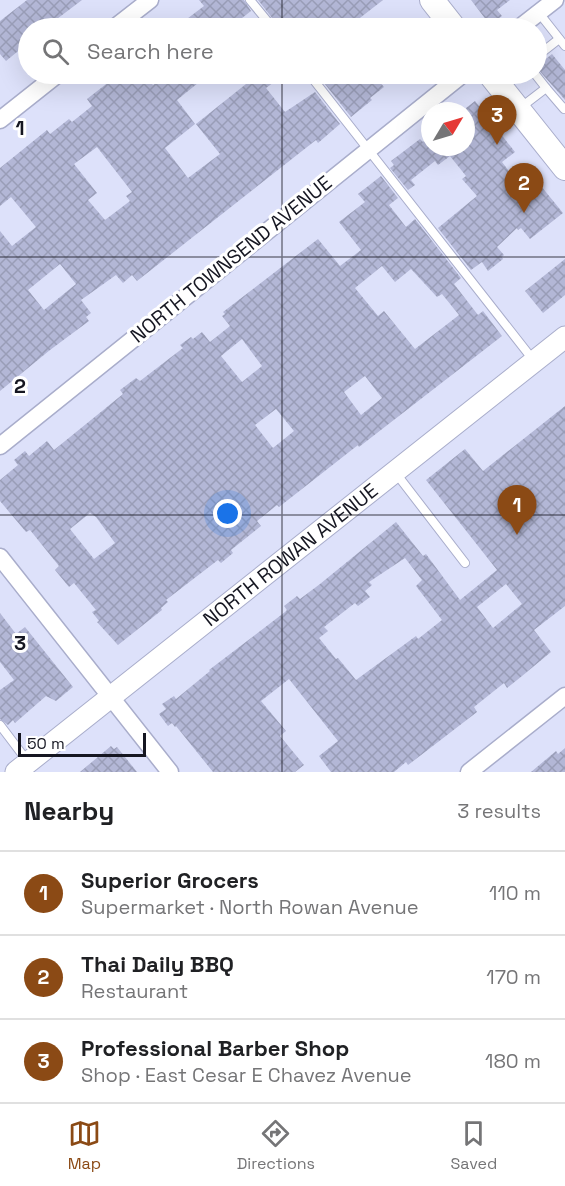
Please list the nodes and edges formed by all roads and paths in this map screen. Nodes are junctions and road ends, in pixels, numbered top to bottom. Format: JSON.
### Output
{"nodes":[{"id":1,"x":150,"y":0,"type":"edge"},
{"id":2,"x":250,"y":0,"type":"edge"},
{"id":3,"x":432,"y":0,"type":"edge"},
{"id":4,"x":555,"y":0,"type":"edge"},
{"id":5,"x":539,"y":13,"type":"junction"},
{"id":6,"x":127,"y":18,"type":"edge"},
{"id":7,"x":265,"y":18,"type":"edge"},
{"id":8,"x":446,"y":18,"type":"edge"},
{"id":9,"x":532,"y":18,"type":"edge"},
{"id":10,"x":543,"y":18,"type":"edge"},
{"id":11,"x":547,"y":23,"type":"edge"},
{"id":12,"x":559,"y":39,"type":"junction"},
{"id":13,"x":565,"y":46,"type":"edge"},
{"id":14,"x":547,"y":49,"type":"edge"},
{"id":15,"x":45,"y":84,"type":"edge"},
{"id":16,"x":317,"y":84,"type":"edge"},
{"id":17,"x":450,"y":84,"type":"edge"},
{"id":18,"x":498,"y":84,"type":"edge"},
{"id":19,"x":543,"y":84,"type":"edge"},
{"id":20,"x":546,"y":88,"type":"junction"},
{"id":21,"x":565,"y":108,"type":"edge"},
{"id":22,"x":518,"y":110,"type":"junction"},
{"id":23,"x":0,"y":120,"type":"edge"},
{"id":24,"x":369,"y":149,"type":"junction"},
{"id":25,"x":565,"y":168,"type":"edge"},
{"id":26,"x":563,"y":344,"type":"edge"},
{"id":27,"x":534,"y":361,"type":"junction"},
{"id":28,"x":0,"y":446,"type":"edge"},
{"id":29,"x":394,"y":472,"type":"junction"},
{"id":30,"x":0,"y":557,"type":"edge"},
{"id":31,"x":465,"y":563,"type":"dead end"},
{"id":32,"x":565,"y":696,"type":"edge"},
{"id":33,"x":110,"y":697,"type":"junction"},
{"id":34,"x":0,"y":725,"type":"edge"},
{"id":35,"x":22,"y":767,"type":"edge"},
{"id":36,"x":170,"y":772,"type":"edge"},
{"id":37,"x":469,"y":772,"type":"edge"}],
"edges":[{"from":1,"to":6,"type":"street"},
{"from":2,"to":7,"type":"lane"},
{"from":3,"to":8,"type":"main road"},
{"from":4,"to":5,"type":"street"},
{"from":5,"to":9,"type":"street"},
{"from":5,"to":10,"type":"lane"},
{"from":11,"to":12,"type":"lane"},
{"from":12,"to":13,"type":"lane"},
{"from":12,"to":14,"type":"lane"},
{"from":15,"to":23,"type":"street"},
{"from":16,"to":24,"type":"lane"},
{"from":17,"to":24,"type":"street","name":"NORTH TOWNSEND AVENUE"},
{"from":18,"to":22,"type":"main road"},
{"from":19,"to":20,"type":"lane"},
{"from":20,"to":21,"type":"lane"},
{"from":20,"to":22,"type":"lane"},
{"from":22,"to":25,"type":"main road"},
{"from":24,"to":27,"type":"lane"},
{"from":24,"to":28,"type":"street","name":"NORTH TOWNSEND AVENUE"},
{"from":26,"to":27,"type":"street","name":"NORTH ROWAN AVENUE"},
{"from":27,"to":29,"type":"street","name":"NORTH ROWAN AVENUE"},
{"from":29,"to":31,"type":"lane"},
{"from":29,"to":33,"type":"street","name":"NORTH ROWAN AVENUE"},
{"from":30,"to":33,"type":"street"},
{"from":32,"to":37,"type":"street"},
{"from":33,"to":35,"type":"street","name":"NORTH ROWAN AVENUE"},
{"from":33,"to":36,"type":"street"},
{"from":34,"to":35,"type":"lane"}]}
